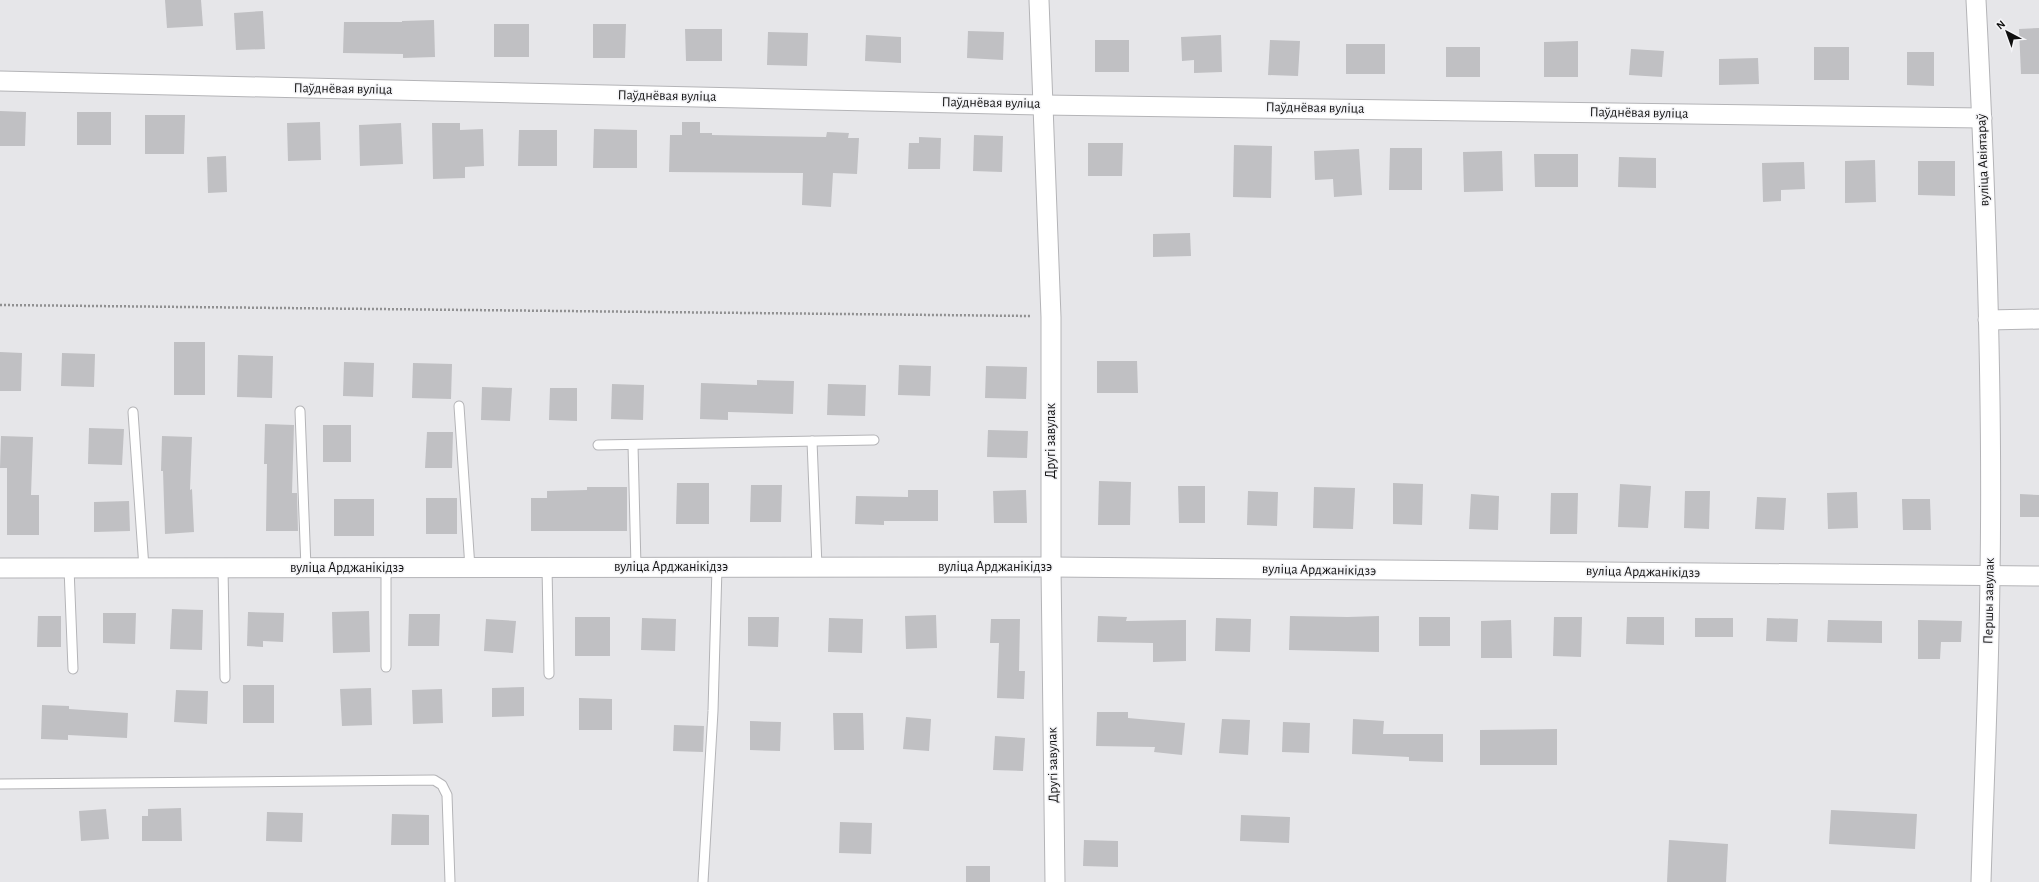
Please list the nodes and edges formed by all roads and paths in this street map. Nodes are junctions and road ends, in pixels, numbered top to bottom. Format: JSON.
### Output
{"nodes":[{"id":1,"x":1039,"y":0,"type":"edge"},
{"id":2,"x":1976,"y":0,"type":"edge"},
{"id":3,"x":0,"y":81,"type":"edge"},
{"id":4,"x":1043,"y":105,"type":"junction"},
{"id":5,"x":1982,"y":118,"type":"junction"},
{"id":6,"x":0,"y":305,"type":"edge"},
{"id":7,"x":1051,"y":317,"type":"junction"},
{"id":8,"x":2039,"y":319,"type":"edge"},
{"id":9,"x":1988,"y":320,"type":"junction"},
{"id":10,"x":459,"y":406,"type":"dead end"},
{"id":11,"x":300,"y":411,"type":"dead end"},
{"id":12,"x":133,"y":412,"type":"dead end"},
{"id":13,"x":874,"y":440,"type":"dead end"},
{"id":14,"x":812,"y":441,"type":"junction"},
{"id":15,"x":598,"y":445,"type":"dead end"},
{"id":16,"x":633,"y":445,"type":"junction"},
{"id":17,"x":547,"y":567,"type":"junction"},
{"id":18,"x":636,"y":567,"type":"junction"},
{"id":19,"x":717,"y":567,"type":"junction"},
{"id":20,"x":817,"y":567,"type":"junction"},
{"id":21,"x":1051,"y":567,"type":"junction"},
{"id":22,"x":0,"y":568,"type":"edge"},
{"id":23,"x":69,"y":568,"type":"junction"},
{"id":24,"x":144,"y":568,"type":"junction"},
{"id":25,"x":222,"y":568,"type":"junction"},
{"id":26,"x":306,"y":568,"type":"junction"},
{"id":27,"x":386,"y":568,"type":"junction"},
{"id":28,"x":470,"y":568,"type":"junction"},
{"id":29,"x":1990,"y":576,"type":"junction"},
{"id":30,"x":2039,"y":576,"type":"edge"},
{"id":31,"x":386,"y":666,"type":"dead end"},
{"id":32,"x":73,"y":669,"type":"dead end"},
{"id":33,"x":549,"y":674,"type":"dead end"},
{"id":34,"x":225,"y":678,"type":"dead end"},
{"id":35,"x":0,"y":784,"type":"edge"},
{"id":36,"x":450,"y":882,"type":"edge"},
{"id":37,"x":703,"y":882,"type":"edge"},
{"id":38,"x":1055,"y":882,"type":"edge"},
{"id":39,"x":1981,"y":882,"type":"edge"}],
"edges":[{"from":1,"to":4,"type":"street","name":"Другі завулак"},
{"from":2,"to":5,"type":"street","name":"вуліца Авіятараў"},
{"from":3,"to":4,"type":"street","name":"Паўднёвая вуліца"},
{"from":4,"to":5,"type":"street","name":"Паўднёвая вуліца"},
{"from":4,"to":7,"type":"street","name":"Другі завулак"},
{"from":5,"to":9,"type":"street","name":"вуліца Авіятараў"},
{"from":6,"to":7,"type":"path"},
{"from":7,"to":21,"type":"street","name":"Другі завулак"},
{"from":8,"to":9,"type":"street"},
{"from":9,"to":29,"type":"street","name":"Першы завулак"},
{"from":10,"to":28,"type":"lane"},
{"from":11,"to":26,"type":"lane"},
{"from":12,"to":24,"type":"lane"},
{"from":13,"to":14,"type":"lane"},
{"from":14,"to":16,"type":"lane"},
{"from":14,"to":20,"type":"lane"},
{"from":15,"to":16,"type":"lane"},
{"from":16,"to":18,"type":"lane"},
{"from":17,"to":18,"type":"street","name":"вуліца Арджанікідзэ"},
{"from":17,"to":28,"type":"street","name":"вуліца Арджанікідзэ"},
{"from":17,"to":33,"type":"lane"},
{"from":18,"to":19,"type":"street","name":"вуліца Арджанікідзэ"},
{"from":19,"to":20,"type":"street","name":"вуліца Арджанікідзэ"},
{"from":19,"to":37,"type":"lane"},
{"from":20,"to":21,"type":"street","name":"вуліца Арджанікідзэ"},
{"from":21,"to":29,"type":"street","name":"вуліца Арджанікідзэ"},
{"from":21,"to":38,"type":"street","name":"Другі завулак"},
{"from":22,"to":23,"type":"street","name":"вуліца Арджанікідзэ"},
{"from":23,"to":24,"type":"street","name":"вуліца Арджанікідзэ"},
{"from":23,"to":32,"type":"lane"},
{"from":24,"to":25,"type":"street","name":"вуліца Арджанікідзэ"},
{"from":25,"to":26,"type":"street","name":"вуліца Арджанікідзэ"},
{"from":25,"to":34,"type":"lane"},
{"from":26,"to":27,"type":"street","name":"вуліца Арджанікідзэ"},
{"from":27,"to":28,"type":"street","name":"вуліца Арджанікідзэ"},
{"from":27,"to":31,"type":"lane"},
{"from":29,"to":30,"type":"street","name":"вуліца Арджанікідзэ"},
{"from":29,"to":39,"type":"street","name":"Першы завулак"},
{"from":35,"to":36,"type":"lane"}]}
